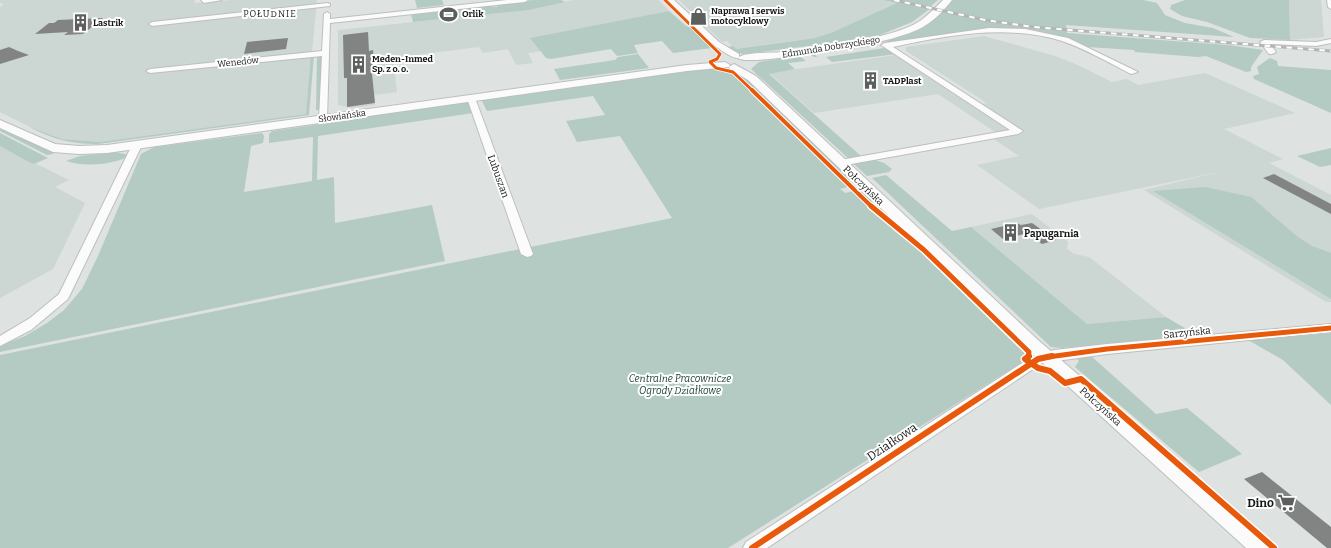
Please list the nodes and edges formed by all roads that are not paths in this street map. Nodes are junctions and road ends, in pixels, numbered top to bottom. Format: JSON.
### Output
{"nodes":[{"id":1,"x":219,"y":0,"type":"edge"},
{"id":2,"x":520,"y":0,"type":"edge"},
{"id":3,"x":525,"y":0,"type":"edge"},
{"id":4,"x":670,"y":0,"type":"edge"},
{"id":5,"x":948,"y":0,"type":"edge"},
{"id":6,"x":1330,"y":0,"type":"edge"},
{"id":7,"x":204,"y":1,"type":"dead end"},
{"id":8,"x":328,"y":2,"type":"edge"},
{"id":9,"x":1331,"y":7,"type":"edge"},
{"id":10,"x":327,"y":21,"type":"junction"},
{"id":11,"x":152,"y":24,"type":"dead end"},
{"id":12,"x":877,"y":40,"type":"junction"},
{"id":13,"x":1331,"y":41,"type":"edge"},
{"id":14,"x":716,"y":44,"type":"junction"},
{"id":15,"x":887,"y":46,"type":"junction"},
{"id":16,"x":326,"y":52,"type":"junction"},
{"id":17,"x":1272,"y":52,"type":"dead end"},
{"id":18,"x":743,"y":60,"type":"junction"},
{"id":19,"x":726,"y":63,"type":"junction"},
{"id":20,"x":150,"y":71,"type":"dead end"},
{"id":21,"x":1134,"y":72,"type":"dead end"},
{"id":22,"x":752,"y":78,"type":"junction"},
{"id":23,"x":471,"y":98,"type":"junction"},
{"id":24,"x":323,"y":119,"type":"junction"},
{"id":25,"x":0,"y":124,"type":"edge"},
{"id":26,"x":137,"y":145,"type":"junction"},
{"id":27,"x":840,"y":163,"type":"junction"},
{"id":28,"x":527,"y":254,"type":"dead end"},
{"id":29,"x":1331,"y":328,"type":"edge"},
{"id":30,"x":0,"y":341,"type":"edge"},
{"id":31,"x":1046,"y":357,"type":"junction"},
{"id":32,"x":760,"y":546,"type":"edge"},
{"id":33,"x":1262,"y":548,"type":"edge"}],
"edges":[{"from":1,"to":7,"type":"street"},
{"from":2,"to":3,"type":"street"},
{"from":2,"to":10,"type":"street"},
{"from":4,"to":14,"type":"street","name":"Połczyńska"},
{"from":5,"to":12,"type":"main road","name":"Edmunda Dobrzyckiego"},
{"from":6,"to":9,"type":"street"},
{"from":8,"to":10,"type":"street"},
{"from":8,"to":11,"type":"street"},
{"from":10,"to":16,"type":"street"},
{"from":12,"to":15,"type":"street"},
{"from":12,"to":18,"type":"main road","name":"Edmunda Dobrzyckiego"},
{"from":13,"to":17,"type":"street"},
{"from":14,"to":18,"type":"street","name":"Połczyńska"},
{"from":14,"to":19,"type":"street","name":"Połczyńska"},
{"from":15,"to":21,"type":"street"},
{"from":15,"to":27,"type":"street"},
{"from":16,"to":20,"type":"street","name":"Wenedów"},
{"from":16,"to":24,"type":"street"},
{"from":18,"to":19,"type":"main road","name":"Edmunda Dobrzyckiego"},
{"from":18,"to":22,"type":"main road","name":"Połczyńska"},
{"from":19,"to":22,"type":"main road","name":"Połczyńska"},
{"from":19,"to":23,"type":"main road","name":"Słowiańska"},
{"from":22,"to":27,"type":"main road","name":"Połczyńska"},
{"from":23,"to":24,"type":"main road","name":"Słowiańska"},
{"from":23,"to":28,"type":"street","name":"Lubuszan"},
{"from":24,"to":26,"type":"main road","name":"Słowiańska"},
{"from":25,"to":26,"type":"main road","name":"Słowiańska"},
{"from":26,"to":30,"type":"street"},
{"from":27,"to":31,"type":"main road","name":"Połczyńska"},
{"from":29,"to":31,"type":"street","name":"Sarzyńska"},
{"from":31,"to":32,"type":"street","name":"Działkowa"},
{"from":31,"to":33,"type":"main road","name":"Połczyńska"}]}
